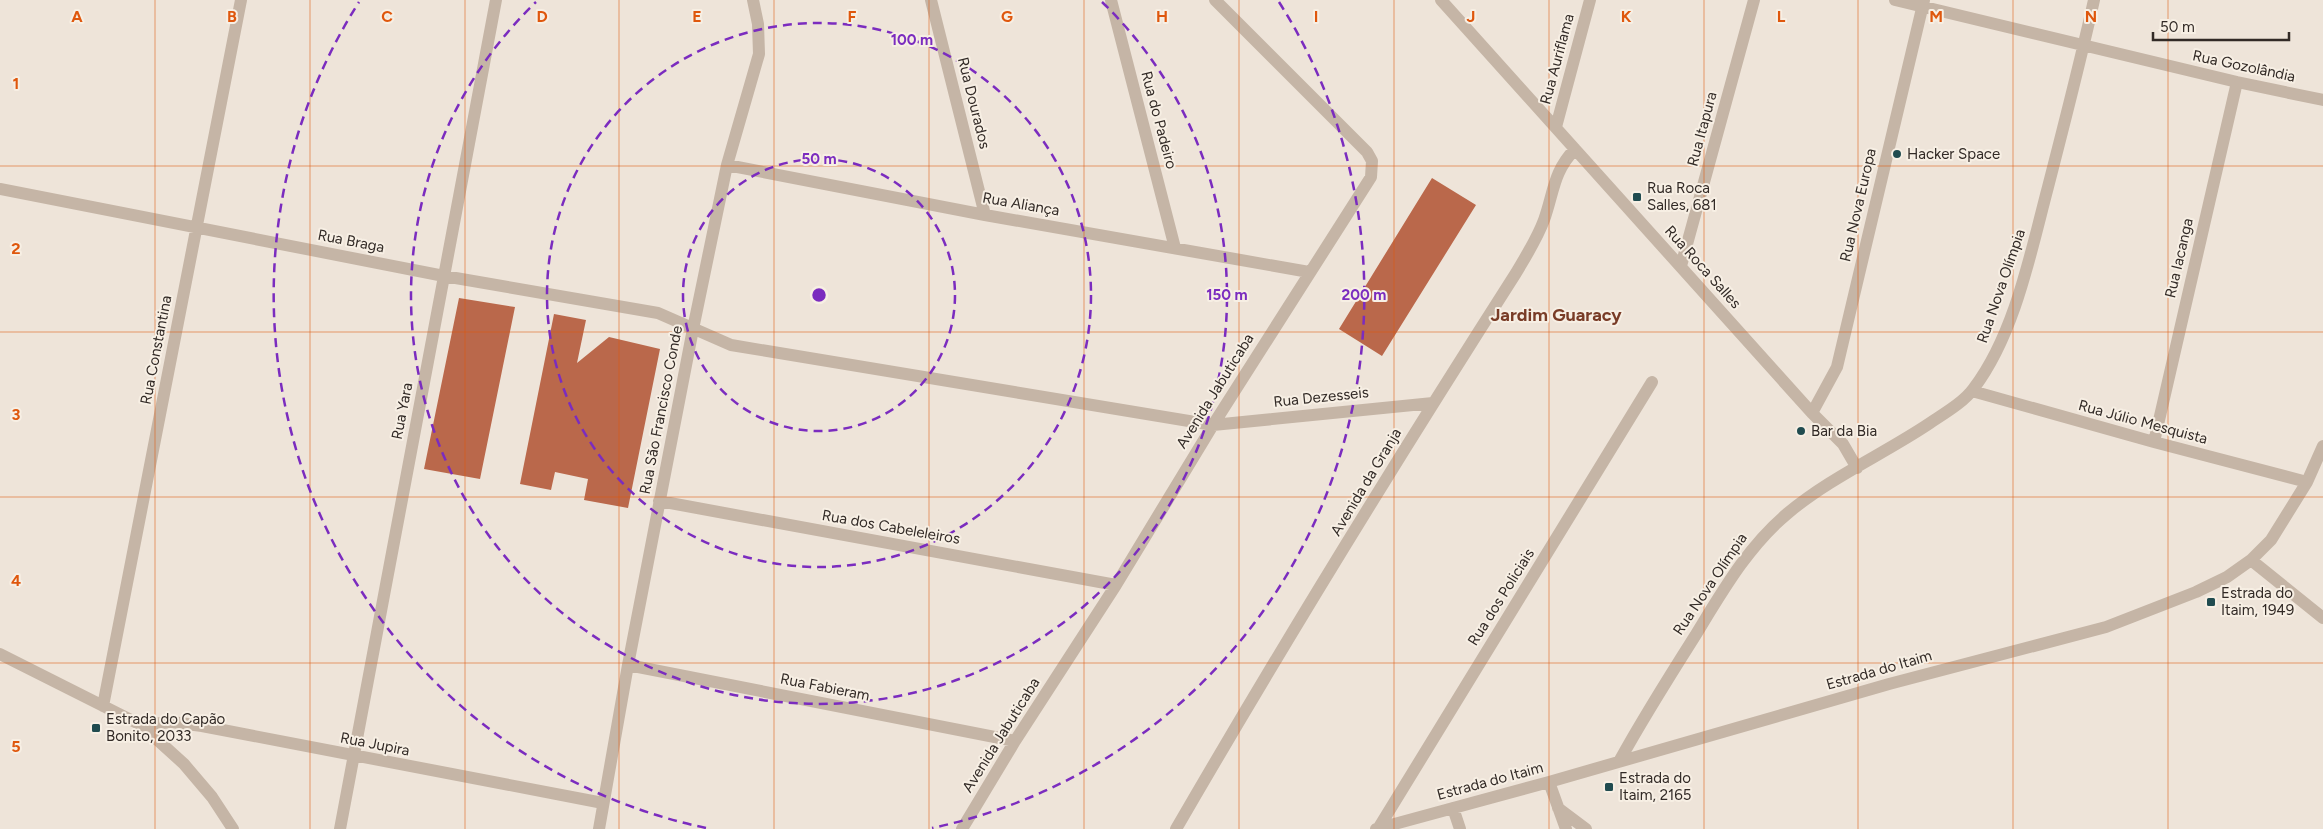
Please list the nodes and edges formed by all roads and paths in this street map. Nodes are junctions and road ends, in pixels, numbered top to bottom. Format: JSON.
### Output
{"nodes":[{"id":1,"x":241,"y":0,"type":"edge"},
{"id":2,"x":496,"y":0,"type":"edge"},
{"id":3,"x":753,"y":0,"type":"edge"},
{"id":4,"x":931,"y":0,"type":"edge"},
{"id":5,"x":1111,"y":0,"type":"edge"},
{"id":6,"x":1214,"y":0,"type":"edge"},
{"id":7,"x":1441,"y":0,"type":"edge"},
{"id":8,"x":1590,"y":0,"type":"edge"},
{"id":9,"x":1754,"y":0,"type":"edge"},
{"id":10,"x":1895,"y":0,"type":"edge"},
{"id":11,"x":2094,"y":0,"type":"edge"},
{"id":12,"x":1923,"y":3,"type":"edge"},
{"id":13,"x":2084,"y":46,"type":"junction"},
{"id":14,"x":2237,"y":82,"type":"junction"},
{"id":15,"x":2323,"y":100,"type":"edge"},
{"id":16,"x":1556,"y":126,"type":"junction"},
{"id":17,"x":1575,"y":149,"type":"junction"},
{"id":18,"x":728,"y":165,"type":"junction"},
{"id":19,"x":0,"y":188,"type":"edge"},
{"id":20,"x":985,"y":215,"type":"junction"},
{"id":21,"x":197,"y":227,"type":"junction"},
{"id":22,"x":1175,"y":248,"type":"junction"},
{"id":23,"x":1681,"y":266,"type":"junction"},
{"id":24,"x":1309,"y":272,"type":"junction"},
{"id":25,"x":444,"y":276,"type":"junction"},
{"id":26,"x":693,"y":329,"type":"junction"},
{"id":27,"x":1652,"y":382,"type":"dead end"},
{"id":28,"x":1972,"y":391,"type":"junction"},
{"id":29,"x":1433,"y":403,"type":"junction"},
{"id":30,"x":1812,"y":413,"type":"junction"},
{"id":31,"x":1213,"y":425,"type":"junction"},
{"id":32,"x":2154,"y":442,"type":"junction"},
{"id":33,"x":2323,"y":446,"type":"edge"},
{"id":34,"x":1857,"y":468,"type":"junction"},
{"id":35,"x":2307,"y":482,"type":"junction"},
{"id":36,"x":659,"y":501,"type":"junction"},
{"id":37,"x":2251,"y":560,"type":"junction"},
{"id":38,"x":1116,"y":585,"type":"junction"},
{"id":39,"x":2323,"y":618,"type":"edge"},
{"id":40,"x":0,"y":654,"type":"edge"},
{"id":41,"x":628,"y":665,"type":"junction"},
{"id":42,"x":103,"y":706,"type":"junction"},
{"id":43,"x":141,"y":725,"type":"junction"},
{"id":44,"x":1015,"y":740,"type":"junction"},
{"id":45,"x":353,"y":757,"type":"junction"},
{"id":46,"x":1620,"y":760,"type":"junction"},
{"id":47,"x":1550,"y":782,"type":"junction"},
{"id":48,"x":602,"y":803,"type":"junction"},
{"id":49,"x":1453,"y":808,"type":"junction"},
{"id":50,"x":1558,"y":808,"type":"junction"},
{"id":51,"x":233,"y":829,"type":"edge"},
{"id":52,"x":340,"y":829,"type":"edge"},
{"id":53,"x":599,"y":829,"type":"edge"},
{"id":54,"x":962,"y":829,"type":"edge"},
{"id":55,"x":1176,"y":829,"type":"edge"},
{"id":56,"x":1377,"y":829,"type":"edge"},
{"id":57,"x":1460,"y":829,"type":"edge"},
{"id":58,"x":1566,"y":829,"type":"edge"},
{"id":59,"x":1586,"y":829,"type":"edge"}],
"edges":[{"from":1,"to":21,"type":"street","name":"Rua Constantina"},
{"from":2,"to":25,"type":"street","name":"Rua Yara"},
{"from":3,"to":18,"type":"street","name":"Rua São Francisco Conde"},
{"from":4,"to":20,"type":"street","name":"Rua Dourados"},
{"from":5,"to":22,"type":"street","name":"Rua do Padeiro"},
{"from":6,"to":24,"type":"street","name":"Avenida Jabuticaba"},
{"from":7,"to":16,"type":"street","name":"Rua Roca Salles"},
{"from":8,"to":16,"type":"street","name":"Rua Auriflama"},
{"from":9,"to":23,"type":"street","name":"Rua Itapura"},
{"from":10,"to":12,"type":"street","name":"Rua Gozolândia"},
{"from":11,"to":13,"type":"street","name":"Rua Nova Olímpia"},
{"from":12,"to":13,"type":"street","name":"Rua Gozolândia"},
{"from":12,"to":30,"type":"street","name":"Rua Nova Europa"},
{"from":13,"to":14,"type":"street","name":"Rua Gozolândia"},
{"from":13,"to":28,"type":"street","name":"Rua Nova Olímpia"},
{"from":14,"to":15,"type":"street","name":"Rua Gozolândia"},
{"from":14,"to":32,"type":"street","name":"Rua Iacanga"},
{"from":16,"to":17,"type":"street","name":"Rua Roca Salles"},
{"from":17,"to":23,"type":"street","name":"Rua Roca Salles"},
{"from":17,"to":29,"type":"street","name":"Avenida da Granja"},
{"from":18,"to":20,"type":"street","name":"Rua Aliança"},
{"from":18,"to":26,"type":"street","name":"Rua São Francisco Conde"},
{"from":19,"to":21,"type":"street","name":"Rua Braga"},
{"from":20,"to":22,"type":"street","name":"Rua Aliança"},
{"from":21,"to":25,"type":"street","name":"Rua Braga"},
{"from":21,"to":42,"type":"street","name":"Rua Constantina"},
{"from":22,"to":24,"type":"street","name":"Rua Aliança"},
{"from":23,"to":30,"type":"street","name":"Rua Roca Salles"},
{"from":24,"to":31,"type":"street","name":"Avenida Jabuticaba"},
{"from":25,"to":26,"type":"street","name":"Rua Braga"},
{"from":25,"to":45,"type":"street","name":"Rua Yara"},
{"from":26,"to":31,"type":"street"},
{"from":26,"to":36,"type":"street","name":"Rua São Francisco Conde"},
{"from":27,"to":56,"type":"street","name":"Rua dos Policiais"},
{"from":28,"to":32,"type":"street","name":"Rua Júlio Mesquista"},
{"from":28,"to":34,"type":"street","name":"Rua Nova Olímpia"},
{"from":29,"to":31,"type":"street","name":"Rua Dezesseis"},
{"from":29,"to":55,"type":"street","name":"Avenida da Granja"},
{"from":30,"to":34,"type":"street","name":"Rua Roca Salles"},
{"from":31,"to":38,"type":"street","name":"Avenida Jabuticaba"},
{"from":32,"to":35,"type":"street","name":"Rua Júlio Mesquista"},
{"from":33,"to":35,"type":"street","name":"Estrada do Itaim"},
{"from":34,"to":46,"type":"street","name":"Rua Nova Olímpia"},
{"from":35,"to":37,"type":"street","name":"Estrada do Itaim"},
{"from":36,"to":38,"type":"street","name":"Rua dos Cabeleleiros"},
{"from":36,"to":41,"type":"street","name":"Rua São Francisco Conde"},
{"from":37,"to":39,"type":"street"},
{"from":37,"to":46,"type":"street","name":"Estrada do Itaim"},
{"from":38,"to":44,"type":"street","name":"Avenida Jabuticaba"},
{"from":40,"to":42,"type":"street"},
{"from":41,"to":44,"type":"street","name":"Rua Fabieram"},
{"from":41,"to":48,"type":"street","name":"Rua São Francisco Conde"},
{"from":42,"to":43,"type":"street"},
{"from":43,"to":45,"type":"street","name":"Rua Jupira"},
{"from":43,"to":51,"type":"street"},
{"from":44,"to":54,"type":"street","name":"Avenida Jabuticaba"},
{"from":45,"to":48,"type":"street","name":"Rua Jupira"},
{"from":45,"to":52,"type":"street","name":"Rua Yara"},
{"from":46,"to":47,"type":"street","name":"Estrada do Itaim"},
{"from":47,"to":49,"type":"street","name":"Estrada do Itaim"},
{"from":47,"to":50,"type":"street"},
{"from":48,"to":53,"type":"street","name":"Rua São Francisco Conde"},
{"from":49,"to":56,"type":"street","name":"Estrada do Itaim"},
{"from":49,"to":57,"type":"street"},
{"from":50,"to":58,"type":"street"},
{"from":50,"to":59,"type":"street"}]}
